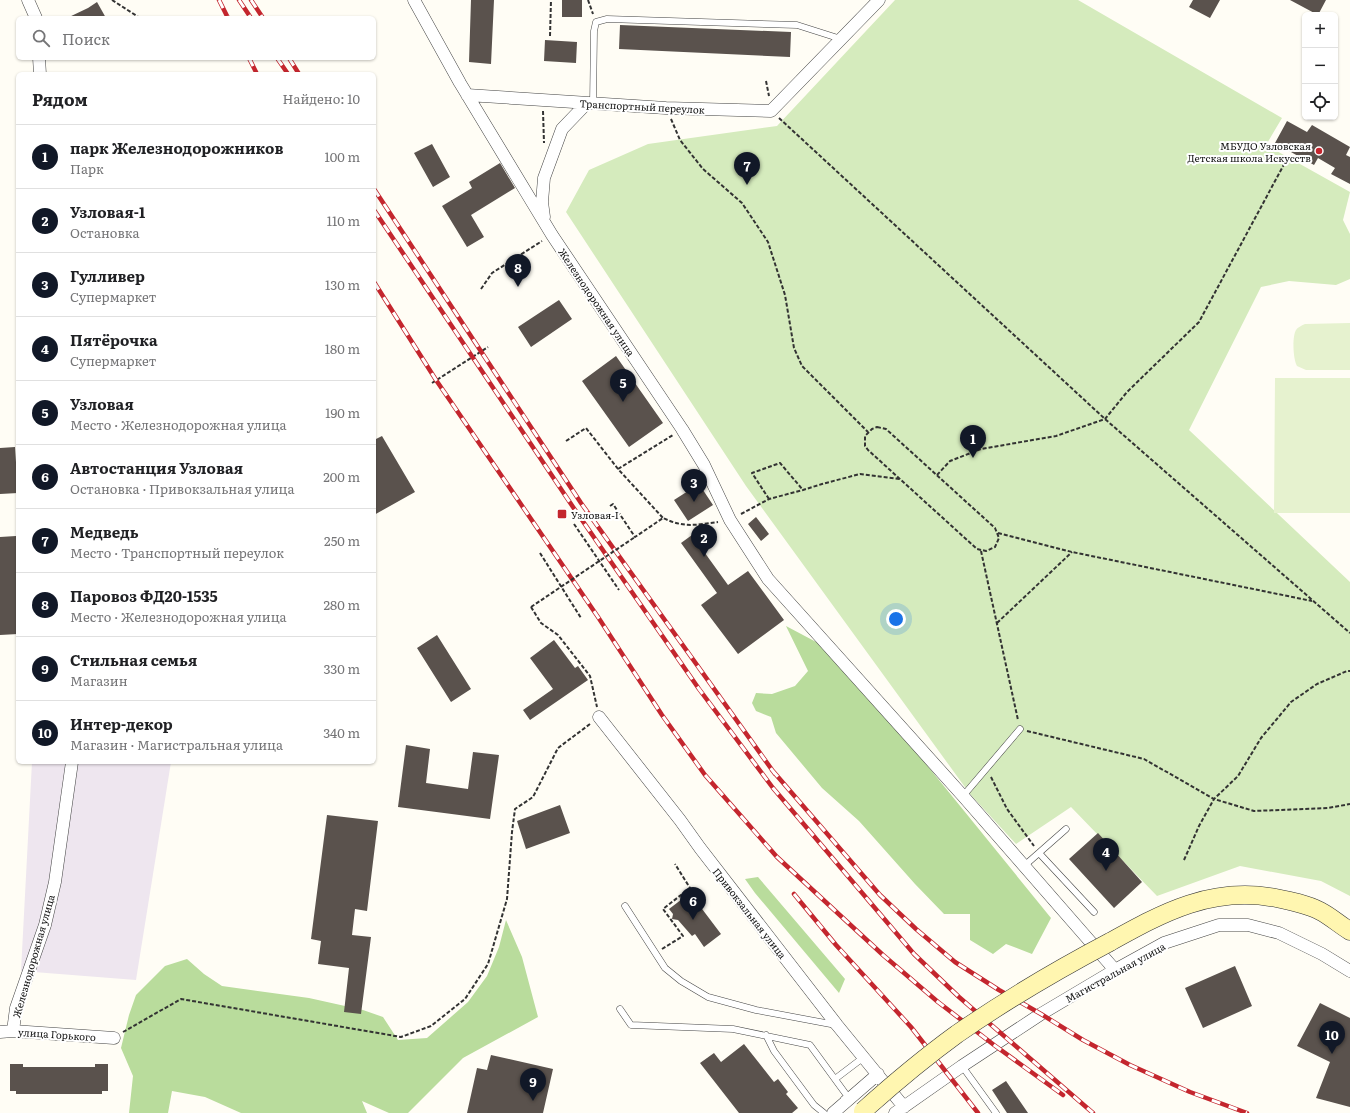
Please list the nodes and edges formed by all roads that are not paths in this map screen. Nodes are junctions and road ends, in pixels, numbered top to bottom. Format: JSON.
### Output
{"nodes":[{"id":1,"x":28,"y":0,"type":"edge"},
{"id":2,"x":414,"y":0,"type":"edge"},
{"id":3,"x":879,"y":0,"type":"edge"},
{"id":4,"x":35,"y":16,"type":"edge"},
{"id":5,"x":841,"y":39,"type":"junction"},
{"id":6,"x":39,"y":60,"type":"edge"},
{"id":7,"x":40,"y":72,"type":"edge"},
{"id":8,"x":467,"y":95,"type":"junction"},
{"id":9,"x":590,"y":104,"type":"junction"},
{"id":10,"x":545,"y":223,"type":"junction"},
{"id":11,"x":599,"y":717,"type":"road end"},
{"id":12,"x":1020,"y":729,"type":"road end"},
{"id":13,"x":72,"y":764,"type":"edge"},
{"id":14,"x":963,"y":796,"type":"junction"},
{"id":15,"x":1066,"y":829,"type":"dead end"},
{"id":16,"x":1039,"y":853,"type":"junction"},
{"id":17,"x":1024,"y":866,"type":"junction"},
{"id":18,"x":625,"y":906,"type":"dead end"},
{"id":19,"x":1094,"y":912,"type":"dead end"},
{"id":20,"x":1350,"y":931,"type":"edge"},
{"id":21,"x":1115,"y":970,"type":"junction"},
{"id":22,"x":1350,"y":971,"type":"edge"},
{"id":23,"x":620,"y":1009,"type":"dead end"},
{"id":24,"x":837,"y":1025,"type":"junction"},
{"id":25,"x":12,"y":1031,"type":"junction"},
{"id":26,"x":0,"y":1032,"type":"edge"},
{"id":27,"x":766,"y":1035,"type":"junction"},
{"id":28,"x":114,"y":1038,"type":"road end"},
{"id":29,"x":864,"y":1057,"type":"junction"},
{"id":30,"x":962,"y":1066,"type":"junction"},
{"id":31,"x":878,"y":1074,"type":"junction"},
{"id":32,"x":835,"y":1079,"type":"junction"},
{"id":33,"x":898,"y":1111,"type":"edge"},
{"id":34,"x":861,"y":1112,"type":"edge"},
{"id":35,"x":825,"y":1113,"type":"edge"},
{"id":36,"x":833,"y":1113,"type":"edge"},
{"id":37,"x":996,"y":1113,"type":"edge"}],
"edges":[{"from":1,"to":4,"type":"street"},
{"from":2,"to":8,"type":"street"},
{"from":3,"to":5,"type":"street"},
{"from":5,"to":9,"type":"street","name":"Транспортный переулок"},
{"from":5,"to":9,"type":"lane"},
{"from":6,"to":7,"type":"street"},
{"from":8,"to":9,"type":"street","name":"Транспортный переулок"},
{"from":8,"to":10,"type":"street","name":"Железнодорожная улица"},
{"from":9,"to":10,"type":"street"},
{"from":10,"to":14,"type":"street","name":"Железнодорожная улица"},
{"from":11,"to":24,"type":"street","name":"Привокзальная улица"},
{"from":12,"to":14,"type":"lane"},
{"from":13,"to":25,"type":"street","name":"Железнодорожная улица"},
{"from":14,"to":17,"type":"street"},
{"from":15,"to":16,"type":"lane"},
{"from":16,"to":17,"type":"lane"},
{"from":16,"to":19,"type":"lane"},
{"from":17,"to":21,"type":"street"},
{"from":18,"to":24,"type":"lane"},
{"from":20,"to":34,"type":"main road","bridge":true},
{"from":21,"to":22,"type":"street","name":"Магистральная улица"},
{"from":21,"to":30,"type":"street","name":"Магистральная улица"},
{"from":23,"to":27,"type":"lane"},
{"from":24,"to":29,"type":"street","name":"Привокзальная улица"},
{"from":25,"to":26,"type":"street","name":"улица Горького"},
{"from":25,"to":28,"type":"street","name":"улица Горького"},
{"from":27,"to":32,"type":"lane"},
{"from":27,"to":35,"type":"lane"},
{"from":29,"to":31,"type":"street","name":"Привокзальная улица"},
{"from":29,"to":32,"type":"lane"},
{"from":30,"to":33,"type":"street","name":"Магистральная улица"},
{"from":30,"to":37,"type":"lane"},
{"from":31,"to":33,"type":"street","name":"Привокзальная улица"},
{"from":31,"to":36,"type":"street"},
{"from":32,"to":35,"type":"lane"}]}
